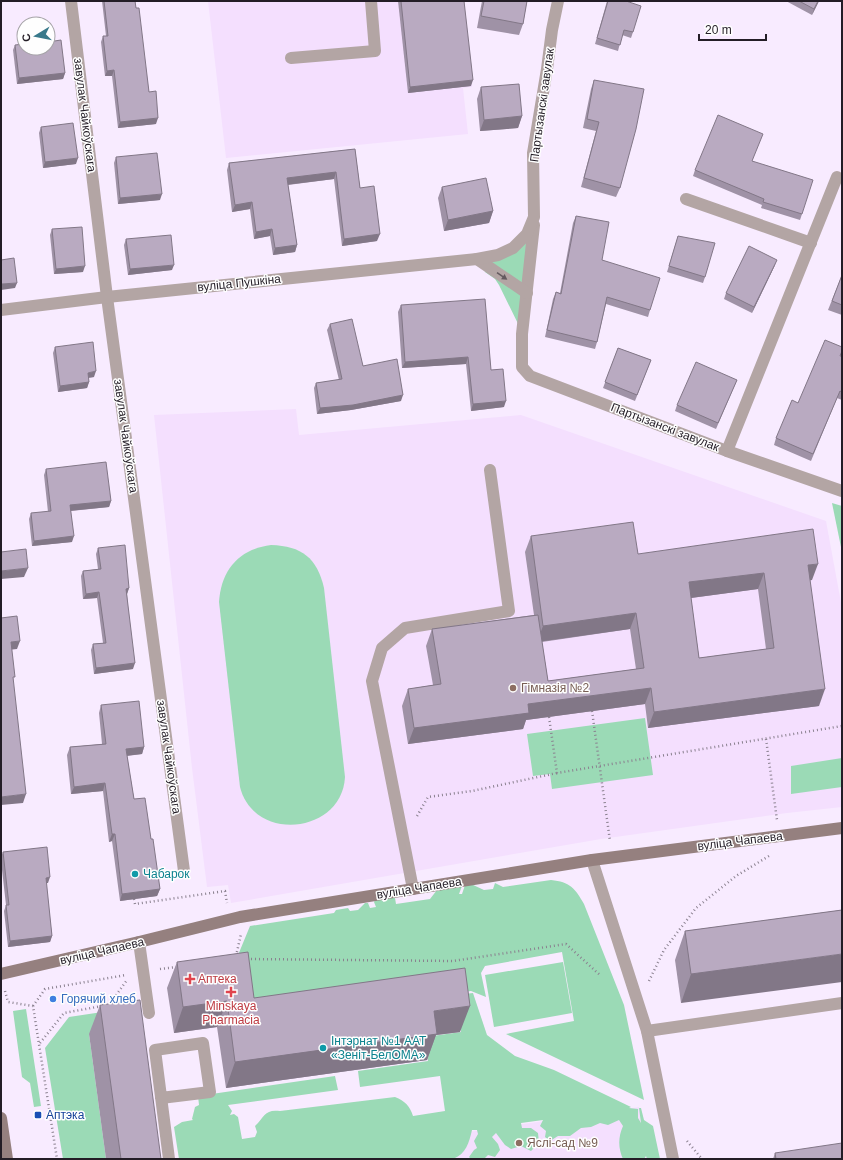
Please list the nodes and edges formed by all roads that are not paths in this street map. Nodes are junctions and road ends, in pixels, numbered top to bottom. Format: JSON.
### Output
{"nodes":[{"id":1,"x":71,"y":1,"type":"edge"},
{"id":2,"x":371,"y":1,"type":"edge"},
{"id":3,"x":558,"y":1,"type":"edge"},
{"id":4,"x":290,"y":58,"type":"dead end"},
{"id":5,"x":837,"y":177,"type":"dead end"},
{"id":6,"x":686,"y":199,"type":"dead end"},
{"id":7,"x":534,"y":218,"type":"junction"},
{"id":8,"x":811,"y":243,"type":"junction"},
{"id":9,"x":477,"y":259,"type":"junction"},
{"id":10,"x":527,"y":293,"type":"junction"},
{"id":11,"x":107,"y":296,"type":"junction"},
{"id":12,"x":1,"y":310,"type":"edge"},
{"id":13,"x":727,"y":451,"type":"junction"},
{"id":14,"x":490,"y":470,"type":"dead end"},
{"id":15,"x":842,"y":491,"type":"edge"},
{"id":16,"x":842,"y":828,"type":"edge"},
{"id":17,"x":592,"y":860,"type":"junction"},
{"id":18,"x":184,"y":871,"type":"dead end"},
{"id":19,"x":413,"y":889,"type":"junction"},
{"id":20,"x":139,"y":942,"type":"junction"},
{"id":21,"x":1,"y":974,"type":"edge"},
{"id":22,"x":842,"y":1003,"type":"edge"},
{"id":23,"x":149,"y":1013,"type":"dead end"},
{"id":24,"x":647,"y":1031,"type":"junction"},
{"id":25,"x":161,"y":1098,"type":"junction"},
{"id":26,"x":1,"y":1118,"type":"edge"},
{"id":27,"x":7,"y":1159,"type":"edge"},
{"id":28,"x":169,"y":1159,"type":"edge"},
{"id":29,"x":673,"y":1159,"type":"edge"}],
"edges":[{"from":1,"to":11,"type":"street","name":"завулак Чайкоўскага"},
{"from":2,"to":4,"type":"street"},
{"from":3,"to":7,"type":"street","name":"Партызанскі завулак"},
{"from":5,"to":8,"type":"street"},
{"from":6,"to":8,"type":"street"},
{"from":7,"to":9,"type":"street","name":"Партызанскі завулак"},
{"from":7,"to":10,"type":"street","name":"Партызанскі завулак"},
{"from":8,"to":13,"type":"street"},
{"from":9,"to":10,"type":"street","one_way":true},
{"from":9,"to":11,"type":"street","name":"вуліца Пушкіна"},
{"from":10,"to":13,"type":"street","name":"Партызанскі завулак"},
{"from":11,"to":12,"type":"street","name":"вуліца Пушкіна"},
{"from":11,"to":18,"type":"street","name":"завулак Чайкоўскага"},
{"from":13,"to":15,"type":"street","name":"Партызанскі завулак"},
{"from":14,"to":19,"type":"street"},
{"from":16,"to":17,"type":"street","name":"вуліца Чапаева"},
{"from":17,"to":19,"type":"street","name":"вуліца Чапаева"},
{"from":17,"to":24,"type":"street"},
{"from":19,"to":20,"type":"street","name":"вуліца Чапаева"},
{"from":20,"to":21,"type":"street","name":"вуліца Чапаева"},
{"from":20,"to":23,"type":"street"},
{"from":22,"to":24,"type":"street"},
{"from":24,"to":29,"type":"street"},
{"from":25,"to":25,"type":"street"},
{"from":25,"to":28,"type":"street"},
{"from":26,"to":27,"type":"street"}]}
